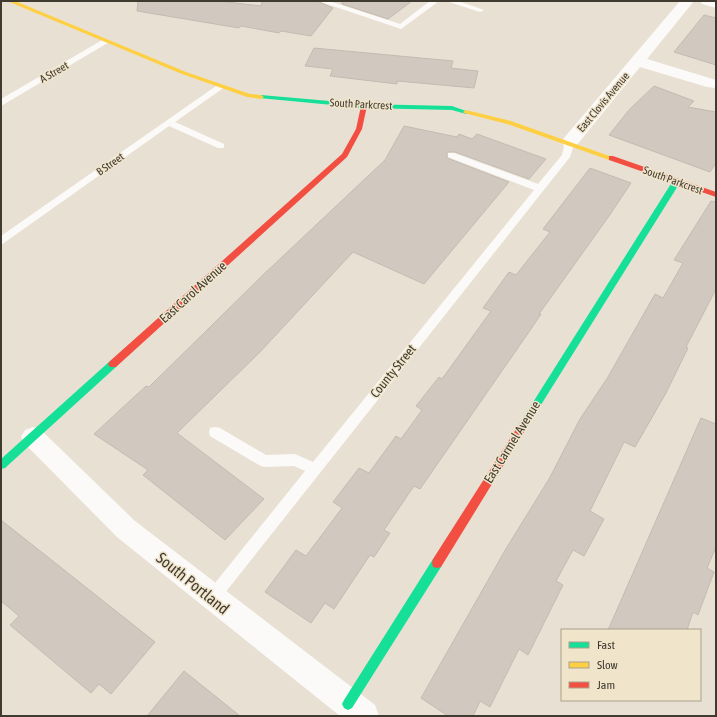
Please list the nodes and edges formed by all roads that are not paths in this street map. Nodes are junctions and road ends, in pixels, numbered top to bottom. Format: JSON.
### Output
{"nodes":[{"id":1,"x":10,"y":1,"type":"edge"},
{"id":2,"x":322,"y":1,"type":"edge"},
{"id":3,"x":435,"y":1,"type":"edge"},
{"id":4,"x":450,"y":1,"type":"edge"},
{"id":5,"x":687,"y":1,"type":"edge"},
{"id":6,"x":706,"y":1,"type":"edge"},
{"id":7,"x":716,"y":4,"type":"edge"},
{"id":8,"x":480,"y":10,"type":"dead end"},
{"id":9,"x":107,"y":41,"type":"junction"},
{"id":10,"x":637,"y":61,"type":"junction"},
{"id":11,"x":712,"y":84,"type":"dead end"},
{"id":12,"x":219,"y":87,"type":"junction"},
{"id":13,"x":1,"y":103,"type":"edge"},
{"id":14,"x":364,"y":106,"type":"junction"},
{"id":15,"x":169,"y":123,"type":"junction"},
{"id":16,"x":570,"y":142,"type":"junction"},
{"id":17,"x":221,"y":146,"type":"dead end"},
{"id":18,"x":451,"y":155,"type":"dead end"},
{"id":19,"x":677,"y":181,"type":"junction"},
{"id":20,"x":539,"y":188,"type":"junction"},
{"id":21,"x":716,"y":195,"type":"edge"},
{"id":22,"x":1,"y":242,"type":"edge"},
{"id":23,"x":215,"y":432,"type":"dead end"},
{"id":24,"x":33,"y":437,"type":"junction"},
{"id":25,"x":1,"y":465,"type":"edge"},
{"id":26,"x":314,"y":469,"type":"junction"},
{"id":27,"x":212,"y":598,"type":"junction"},
{"id":28,"x":356,"y":710,"type":"edge"}],
"edges":[{"from":1,"to":9,"type":"street","name":"South Parkcrest"},
{"from":2,"to":3,"type":"lane"},
{"from":4,"to":8,"type":"lane"},
{"from":5,"to":10,"type":"street","name":"East Clovis Avenue"},
{"from":6,"to":7,"type":"street"},
{"from":9,"to":12,"type":"street","name":"South Parkcrest"},
{"from":9,"to":13,"type":"lane","name":"A Street"},
{"from":10,"to":11,"type":"street","name":"East Clovis Avenue"},
{"from":10,"to":16,"type":"street","name":"East Clovis Avenue"},
{"from":12,"to":14,"type":"street","name":"South Parkcrest"},
{"from":12,"to":15,"type":"lane","name":"B Street"},
{"from":14,"to":16,"type":"street","name":"South Parkcrest"},
{"from":14,"to":24,"type":"street","name":"East Carol Avenue"},
{"from":15,"to":17,"type":"lane"},
{"from":15,"to":22,"type":"lane","name":"B Street"},
{"from":16,"to":19,"type":"street","name":"South Parkcrest"},
{"from":16,"to":20,"type":"lane","name":"County Street"},
{"from":18,"to":20,"type":"lane"},
{"from":19,"to":21,"type":"street","name":"South Parkcrest"},
{"from":19,"to":28,"type":"street","name":"East Carmel Avenue"},
{"from":20,"to":26,"type":"lane","name":"County Street"},
{"from":23,"to":26,"type":"lane"},
{"from":24,"to":25,"type":"street","name":"East Carol Avenue"},
{"from":24,"to":27,"type":"street","name":"South Portland"},
{"from":26,"to":27,"type":"lane","name":"County Street"},
{"from":27,"to":28,"type":"street","name":"South Portland"}]}
